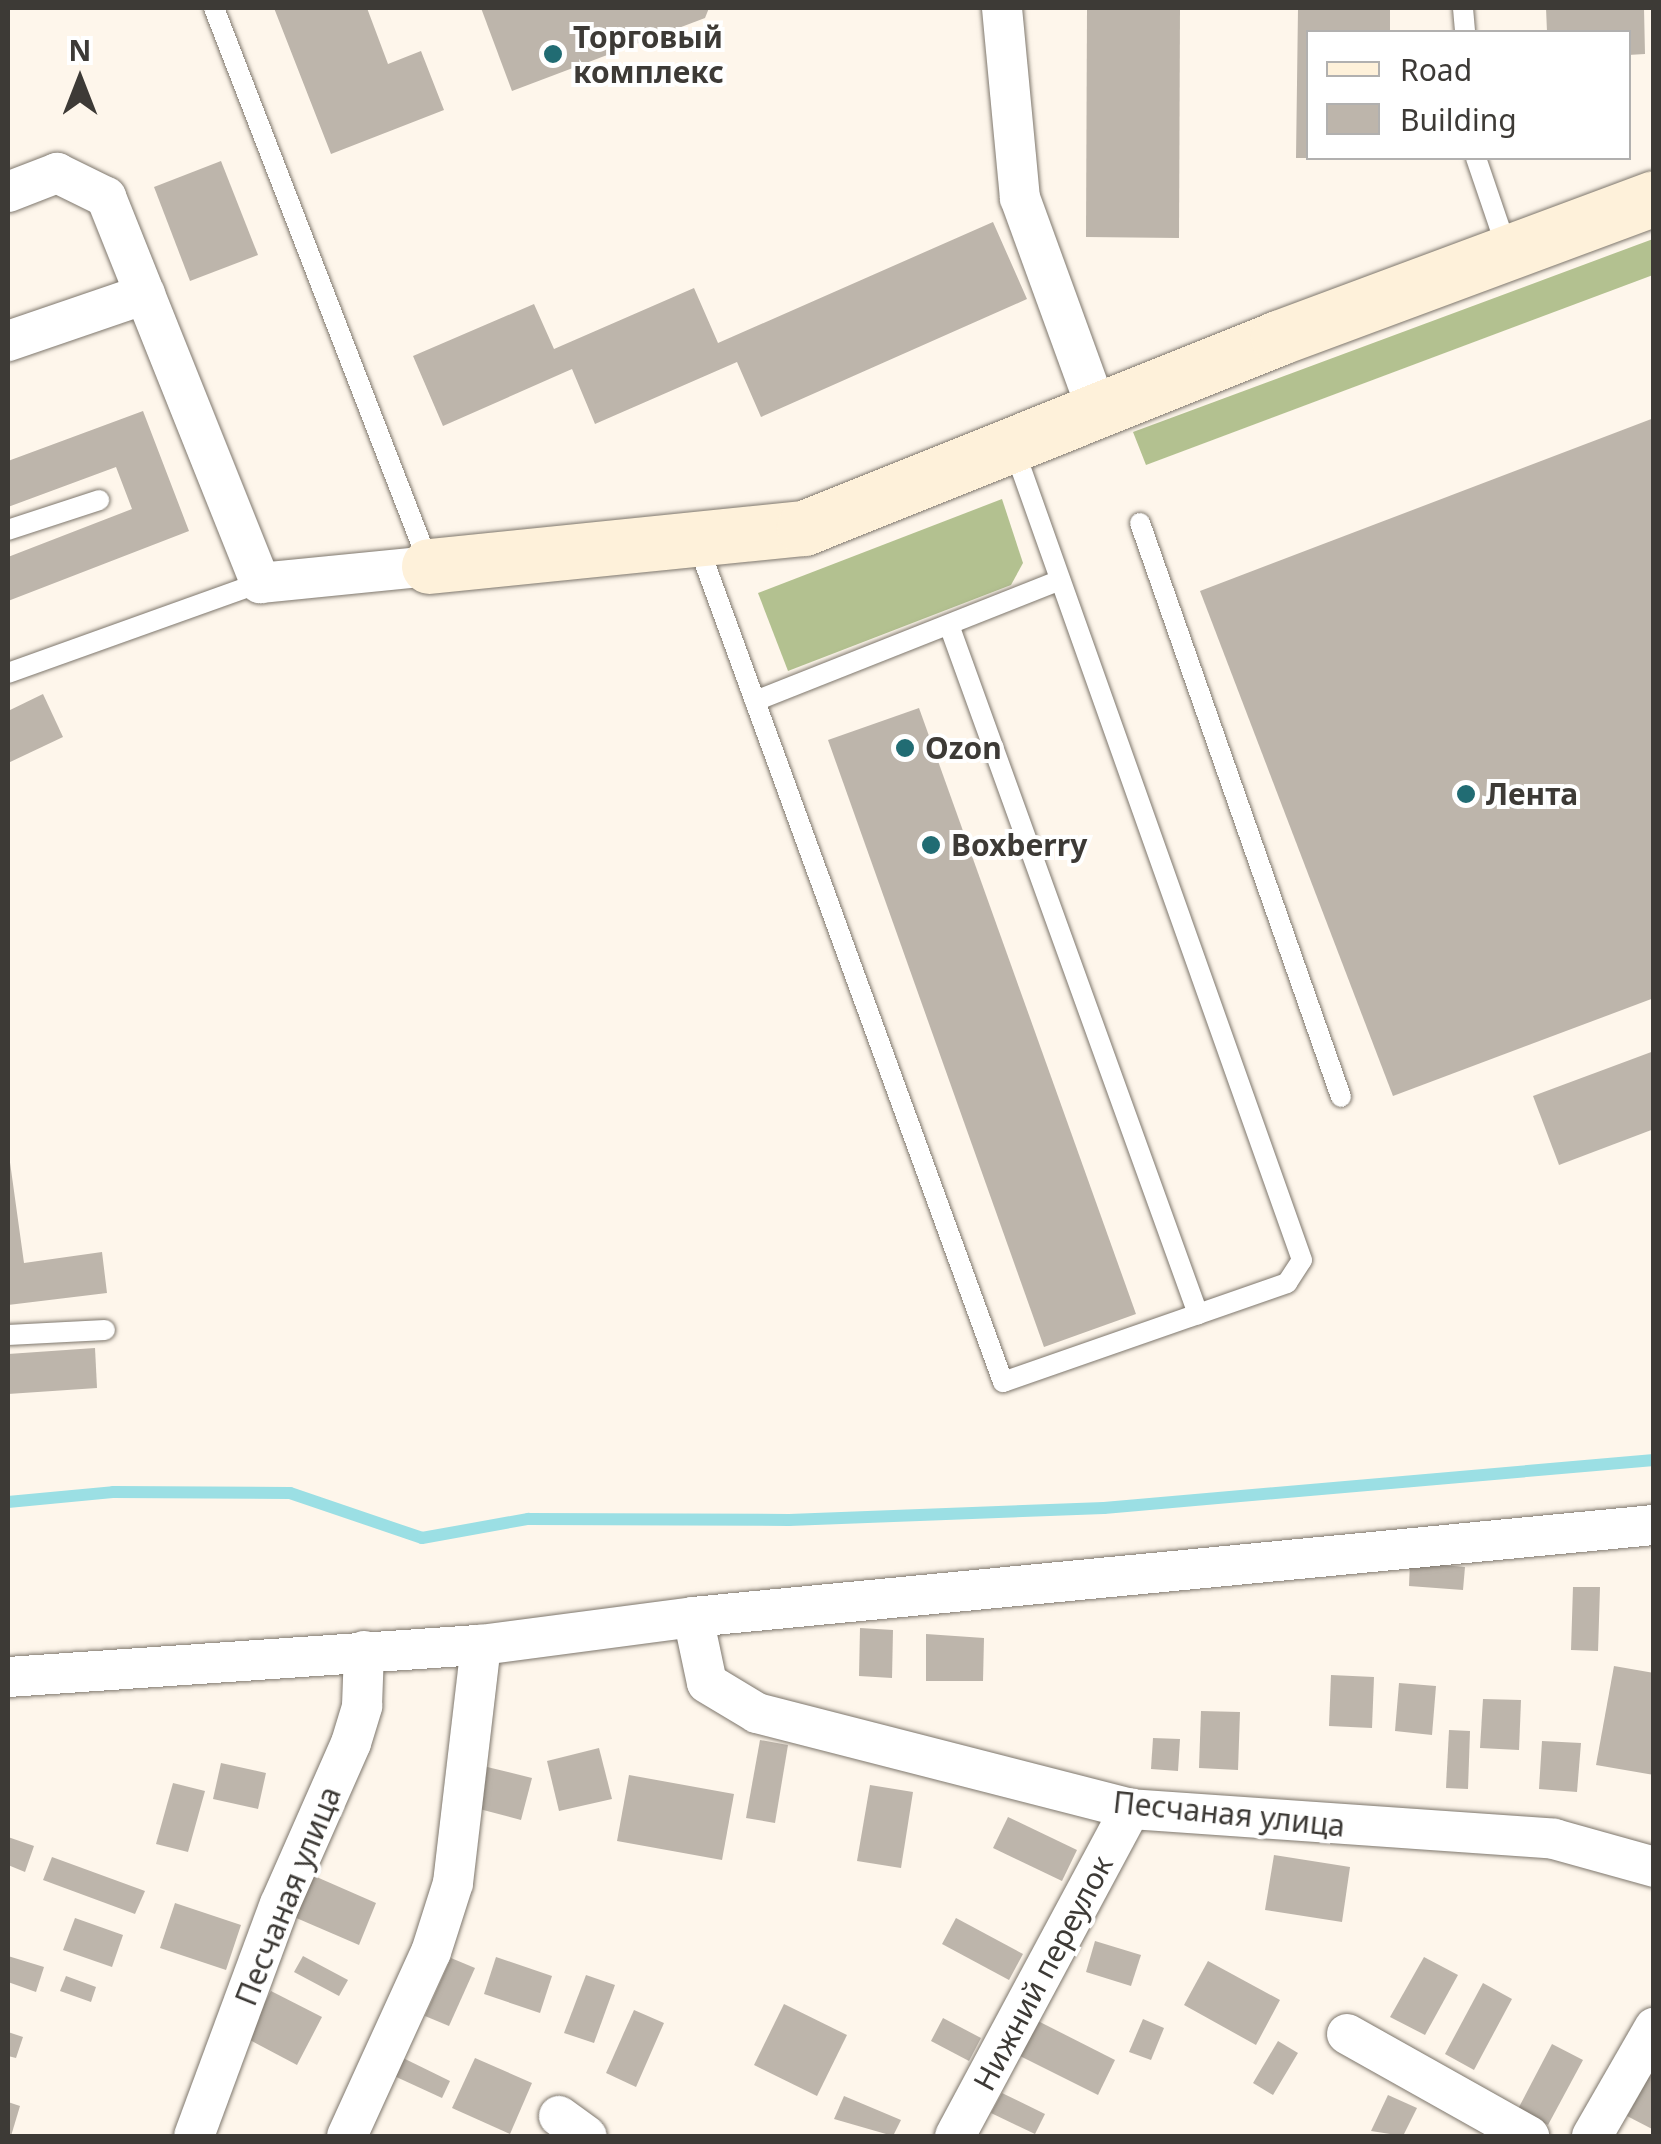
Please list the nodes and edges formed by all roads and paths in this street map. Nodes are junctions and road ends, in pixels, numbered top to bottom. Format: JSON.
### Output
{"nodes":[{"id":1,"x":214,"y":8,"type":"edge"},
{"id":2,"x":1002,"y":8,"type":"edge"},
{"id":3,"x":1477,"y":160,"type":"edge"},
{"id":4,"x":8,"y":192,"type":"edge"},
{"id":5,"x":1654,"y":198,"type":"edge"},
{"id":6,"x":1507,"y":249,"type":"junction"},
{"id":7,"x":145,"y":294,"type":"junction"},
{"id":8,"x":8,"y":341,"type":"edge"},
{"id":9,"x":1097,"y":410,"type":"junction"},
{"id":10,"x":1012,"y":444,"type":"junction"},
{"id":11,"x":99,"y":500,"type":"dead end"},
{"id":12,"x":1140,"y":522,"type":"dead end"},
{"id":13,"x":8,"y":530,"type":"edge"},
{"id":14,"x":696,"y":539,"type":"junction"},
{"id":15,"x":430,"y":566,"type":"junction"},
{"id":16,"x":1060,"y":580,"type":"junction"},
{"id":17,"x":260,"y":583,"type":"junction"},
{"id":18,"x":949,"y":625,"type":"junction"},
{"id":19,"x":8,"y":672,"type":"edge"},
{"id":20,"x":755,"y":702,"type":"junction"},
{"id":21,"x":1341,"y":1097,"type":"dead end"},
{"id":22,"x":1198,"y":1314,"type":"junction"},
{"id":23,"x":104,"y":1330,"type":"dead end"},
{"id":24,"x":8,"y":1335,"type":"edge"},
{"id":25,"x":1654,"y":1525,"type":"edge"},
{"id":26,"x":694,"y":1617,"type":"junction"},
{"id":27,"x":481,"y":1646,"type":"junction"},
{"id":28,"x":364,"y":1651,"type":"junction"},
{"id":29,"x":8,"y":1677,"type":"edge"},
{"id":30,"x":1130,"y":1809,"type":"junction"},
{"id":31,"x":1654,"y":1867,"type":"edge"},
{"id":32,"x":1654,"y":2028,"type":"edge"},
{"id":33,"x":1347,"y":2034,"type":"dead end"},
{"id":34,"x":194,"y":2136,"type":"edge"},
{"id":35,"x":347,"y":2136,"type":"edge"},
{"id":36,"x":955,"y":2136,"type":"edge"},
{"id":37,"x":1529,"y":2136,"type":"edge"},
{"id":38,"x":1592,"y":2136,"type":"edge"}],
"edges":[{"from":1,"to":15,"type":"lane"},
{"from":2,"to":9,"type":"street"},
{"from":3,"to":6,"type":"lane"},
{"from":4,"to":7,"type":"street"},
{"from":5,"to":6,"type":"street"},
{"from":6,"to":9,"type":"street"},
{"from":7,"to":8,"type":"street"},
{"from":7,"to":17,"type":"street"},
{"from":9,"to":10,"type":"street"},
{"from":10,"to":14,"type":"street"},
{"from":10,"to":16,"type":"lane"},
{"from":11,"to":13,"type":"lane"},
{"from":12,"to":21,"type":"lane"},
{"from":14,"to":15,"type":"street"},
{"from":14,"to":20,"type":"lane"},
{"from":15,"to":17,"type":"street"},
{"from":16,"to":18,"type":"lane"},
{"from":16,"to":22,"type":"lane"},
{"from":17,"to":19,"type":"lane"},
{"from":18,"to":20,"type":"lane"},
{"from":18,"to":22,"type":"lane"},
{"from":20,"to":22,"type":"lane"},
{"from":23,"to":24,"type":"lane"},
{"from":25,"to":26,"type":"street"},
{"from":26,"to":27,"type":"street"},
{"from":26,"to":30,"type":"street","name":"Песчаная улица"},
{"from":27,"to":28,"type":"street"},
{"from":27,"to":35,"type":"street"},
{"from":28,"to":29,"type":"street"},
{"from":28,"to":34,"type":"street","name":"Песчаная улица"},
{"from":30,"to":31,"type":"street","name":"Песчаная улица"},
{"from":30,"to":36,"type":"street","name":"Нижний переулок"},
{"from":32,"to":38,"type":"street"},
{"from":33,"to":37,"type":"street"}]}
